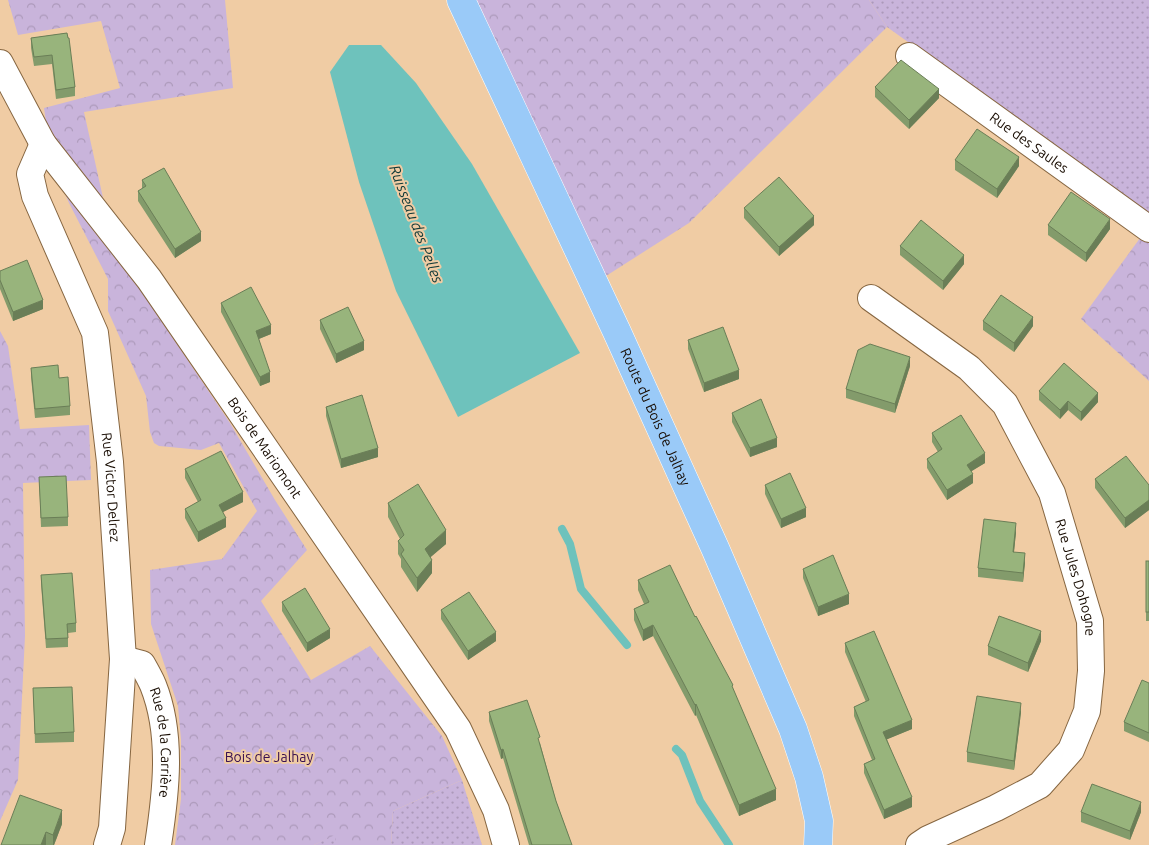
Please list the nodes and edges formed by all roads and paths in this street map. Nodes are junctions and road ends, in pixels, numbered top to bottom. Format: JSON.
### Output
{"nodes":[{"id":1,"x":461,"y":0,"type":"edge"},
{"id":2,"x":909,"y":56,"type":"dead end"},
{"id":3,"x":0,"y":63,"type":"edge"},
{"id":4,"x":43,"y":144,"type":"junction"},
{"id":5,"x":1149,"y":229,"type":"edge"},
{"id":6,"x":871,"y":298,"type":"dead end"},
{"id":7,"x":123,"y":659,"type":"junction"},
{"id":8,"x":106,"y":845,"type":"edge"},
{"id":9,"x":158,"y":845,"type":"edge"},
{"id":10,"x":506,"y":845,"type":"edge"},
{"id":11,"x":818,"y":845,"type":"edge"},
{"id":12,"x":919,"y":845,"type":"edge"}],
"edges":[{"from":1,"to":11,"type":"main road","name":"Route du Bois de Jalhay"},
{"from":2,"to":5,"type":"street","name":"Rue des Saules"},
{"from":3,"to":4,"type":"street","name":"Bois de Mariomont"},
{"from":4,"to":7,"type":"street","name":"Rue Victor Delrez"},
{"from":4,"to":10,"type":"street","name":"Bois de Mariomont"},
{"from":6,"to":12,"type":"street","name":"Rue Jules Dohogne"},
{"from":7,"to":8,"type":"street","name":"Rue Victor Delrez"},
{"from":7,"to":9,"type":"street","name":"Rue de la Carrière"}]}
